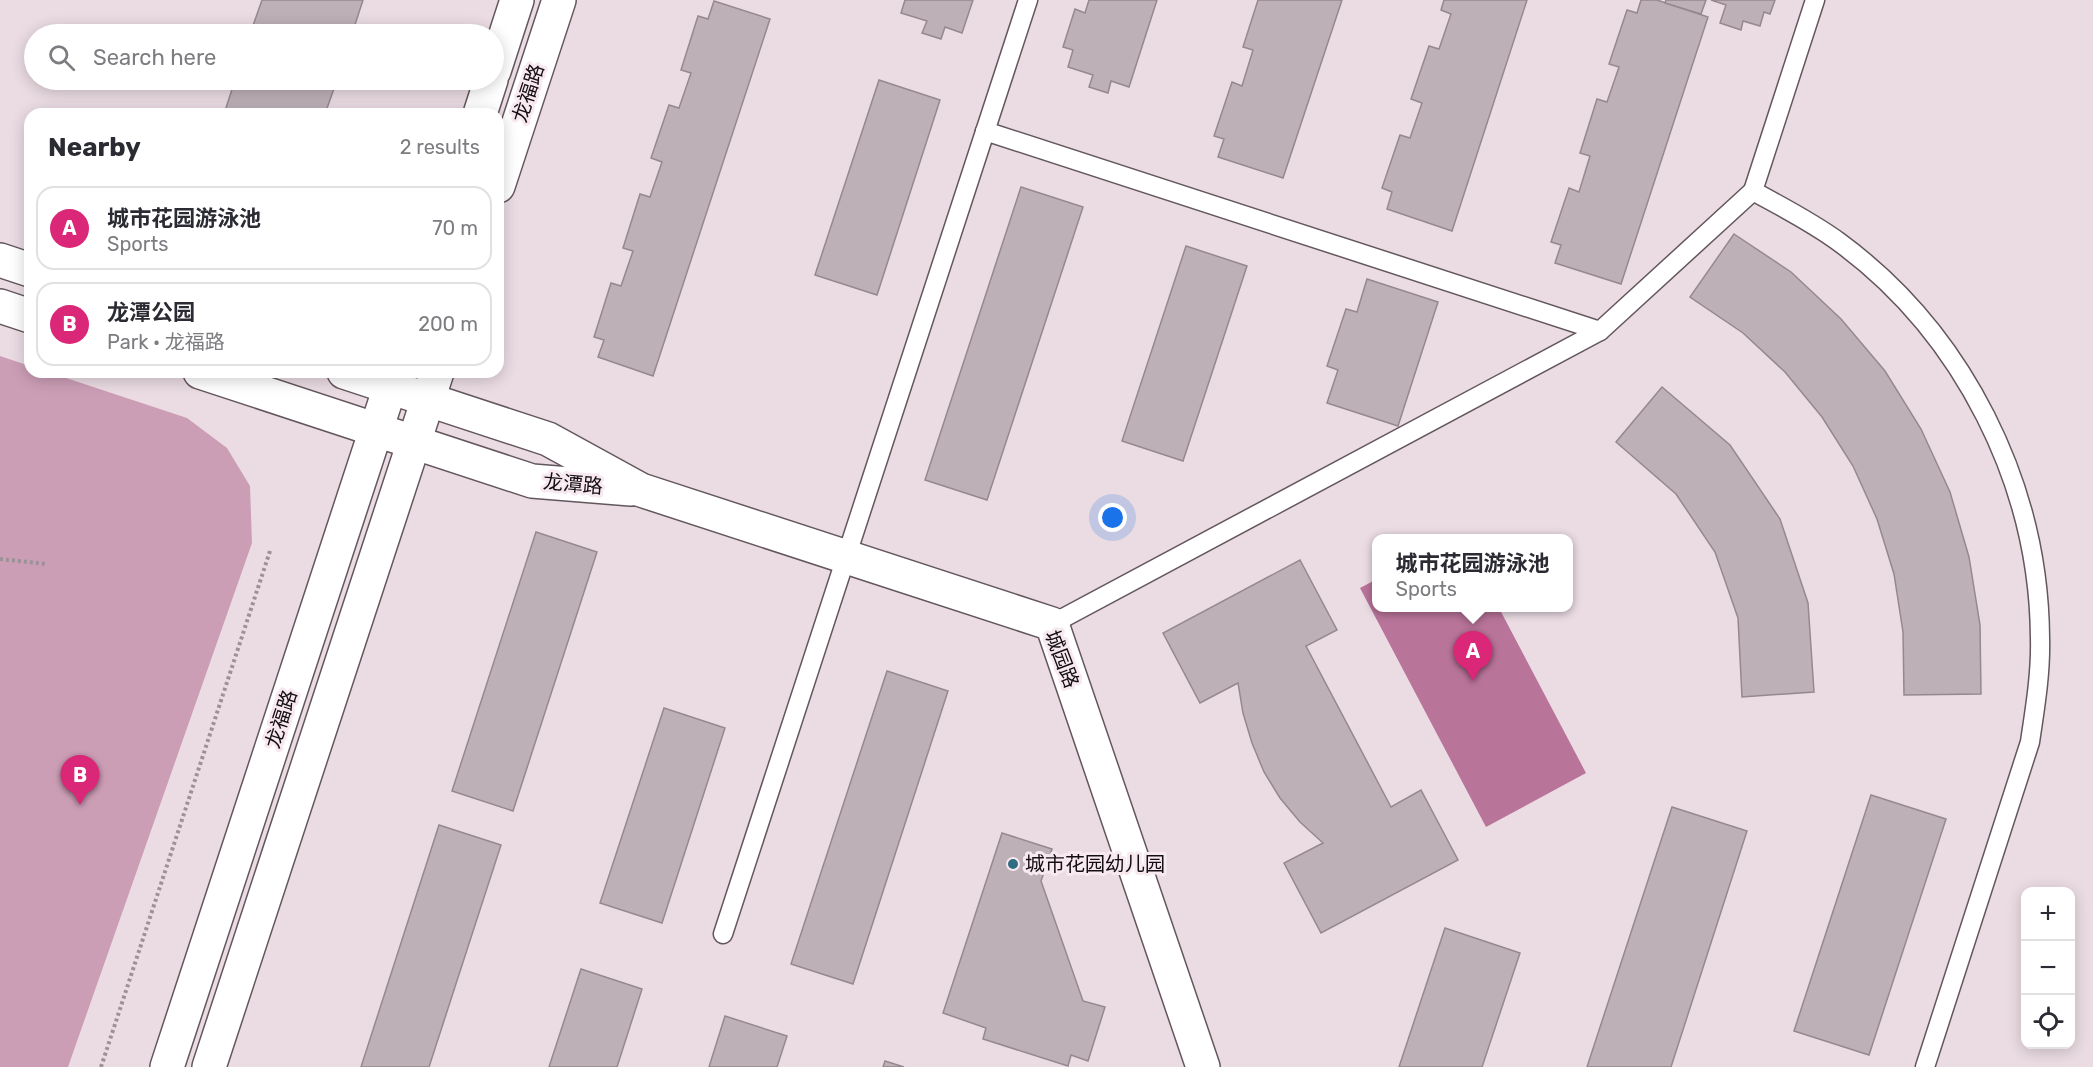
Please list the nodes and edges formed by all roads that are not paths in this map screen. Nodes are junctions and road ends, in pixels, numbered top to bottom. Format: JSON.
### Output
{"nodes":[{"id":1,"x":517,"y":0,"type":"edge"},
{"id":2,"x":559,"y":0,"type":"edge"},
{"id":3,"x":1028,"y":0,"type":"edge"},
{"id":4,"x":1815,"y":0,"type":"edge"},
{"id":5,"x":504,"y":41,"type":"edge"},
{"id":6,"x":488,"y":90,"type":"edge"},
{"id":7,"x":482,"y":108,"type":"edge"},
{"id":8,"x":985,"y":131,"type":"junction"},
{"id":9,"x":504,"y":168,"type":"edge"},
{"id":10,"x":1752,"y":191,"type":"junction"},
{"id":11,"x":0,"y":260,"type":"edge"},
{"id":12,"x":24,"y":268,"type":"edge"},
{"id":13,"x":0,"y":306,"type":"edge"},
{"id":14,"x":24,"y":314,"type":"edge"},
{"id":15,"x":1600,"y":331,"type":"junction"},
{"id":16,"x":218,"y":378,"type":"edge"},
{"id":17,"x":393,"y":380,"type":"edge"},
{"id":18,"x":432,"y":386,"type":"edge"},
{"id":19,"x":376,"y":430,"type":"junction"},
{"id":20,"x":414,"y":442,"type":"junction"},
{"id":21,"x":641,"y":490,"type":"junction"},
{"id":22,"x":846,"y":557,"type":"junction"},
{"id":23,"x":1052,"y":624,"type":"junction"},
{"id":24,"x":723,"y":934,"type":"dead end"},
{"id":25,"x":167,"y":1067,"type":"edge"},
{"id":26,"x":209,"y":1067,"type":"edge"},
{"id":27,"x":1203,"y":1067,"type":"edge"},
{"id":28,"x":1924,"y":1067,"type":"edge"}],
"edges":[{"from":1,"to":5,"type":"street","name":"龙福路"},
{"from":2,"to":9,"type":"street","name":"龙福路"},
{"from":3,"to":8,"type":"lane"},
{"from":4,"to":10,"type":"lane"},
{"from":6,"to":7,"type":"street","name":"龙福路"},
{"from":8,"to":15,"type":"lane"},
{"from":8,"to":22,"type":"lane"},
{"from":10,"to":15,"type":"lane"},
{"from":10,"to":28,"type":"lane"},
{"from":11,"to":12,"type":"street"},
{"from":13,"to":14,"type":"street"},
{"from":15,"to":23,"type":"lane"},
{"from":16,"to":19,"type":"street","name":"龙潭路"},
{"from":17,"to":18,"type":"street","name":"龙潭路"},
{"from":17,"to":19,"type":"street","name":"龙福路"},
{"from":18,"to":20,"type":"street","name":"龙福路"},
{"from":18,"to":21,"type":"street","name":"龙潭路"},
{"from":19,"to":20,"type":"street","name":"龙潭路"},
{"from":19,"to":25,"type":"street","name":"龙福路"},
{"from":20,"to":21,"type":"street","name":"龙潭路"},
{"from":20,"to":26,"type":"street","name":"龙福路"},
{"from":21,"to":22,"type":"street","name":"城园路"},
{"from":22,"to":23,"type":"street","name":"城园路"},
{"from":22,"to":24,"type":"lane"},
{"from":23,"to":27,"type":"street","name":"城园路"}]}
